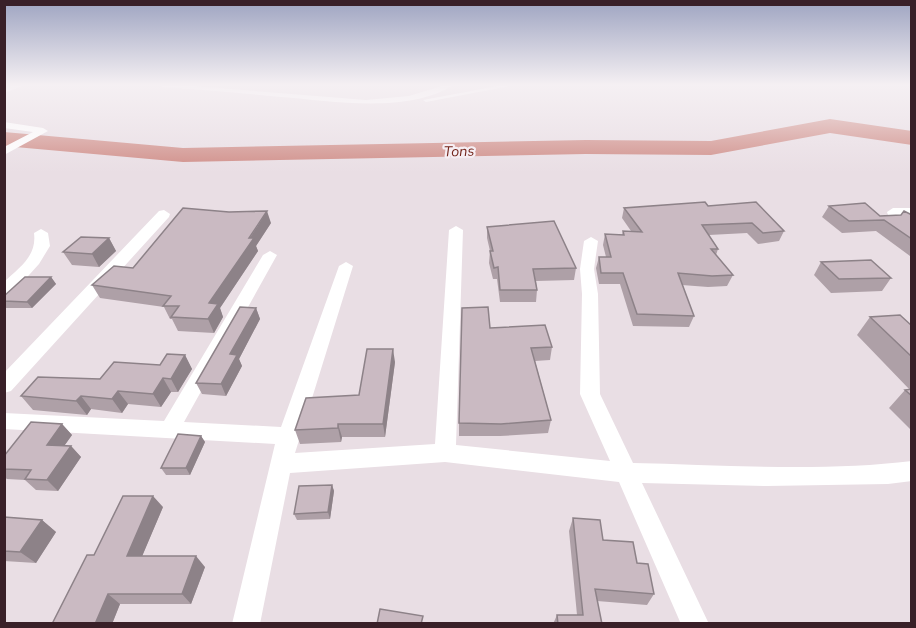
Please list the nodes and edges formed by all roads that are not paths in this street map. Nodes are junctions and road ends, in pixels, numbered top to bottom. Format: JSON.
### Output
{"nodes":[{"id":1,"x":4,"y":125,"type":"edge"},
{"id":2,"x":4,"y":152,"type":"edge"},
{"id":3,"x":912,"y":212,"type":"edge"},
{"id":4,"x":164,"y":214,"type":"dead end"},
{"id":5,"x":912,"y":226,"type":"edge"},
{"id":6,"x":456,"y":230,"type":"dead end"},
{"id":7,"x":41,"y":233,"type":"dead end"},
{"id":8,"x":591,"y":240,"type":"dead end"},
{"id":9,"x":270,"y":255,"type":"dead end"},
{"id":10,"x":346,"y":266,"type":"dead end"},
{"id":11,"x":4,"y":292,"type":"edge"},
{"id":12,"x":4,"y":386,"type":"edge"},
{"id":13,"x":4,"y":421,"type":"edge"},
{"id":14,"x":169,"y":430,"type":"junction"},
{"id":15,"x":288,"y":436,"type":"junction"},
{"id":16,"x":445,"y":453,"type":"junction"},
{"id":17,"x":282,"y":464,"type":"junction"},
{"id":18,"x":912,"y":471,"type":"edge"},
{"id":19,"x":625,"y":473,"type":"junction"},
{"id":20,"x":246,"y":624,"type":"edge"},
{"id":21,"x":695,"y":624,"type":"edge"}],
"edges":[{"from":1,"to":2,"type":"street"},
{"from":3,"to":5,"type":"street"},
{"from":4,"to":12,"type":"street"},
{"from":6,"to":16,"type":"street"},
{"from":7,"to":11,"type":"street"},
{"from":8,"to":19,"type":"street"},
{"from":9,"to":14,"type":"street"},
{"from":10,"to":15,"type":"street"},
{"from":13,"to":14,"type":"street"},
{"from":14,"to":15,"type":"street"},
{"from":15,"to":17,"type":"street"},
{"from":16,"to":17,"type":"street"},
{"from":16,"to":19,"type":"street"},
{"from":17,"to":20,"type":"street"},
{"from":18,"to":19,"type":"street"},
{"from":19,"to":21,"type":"street"}]}
